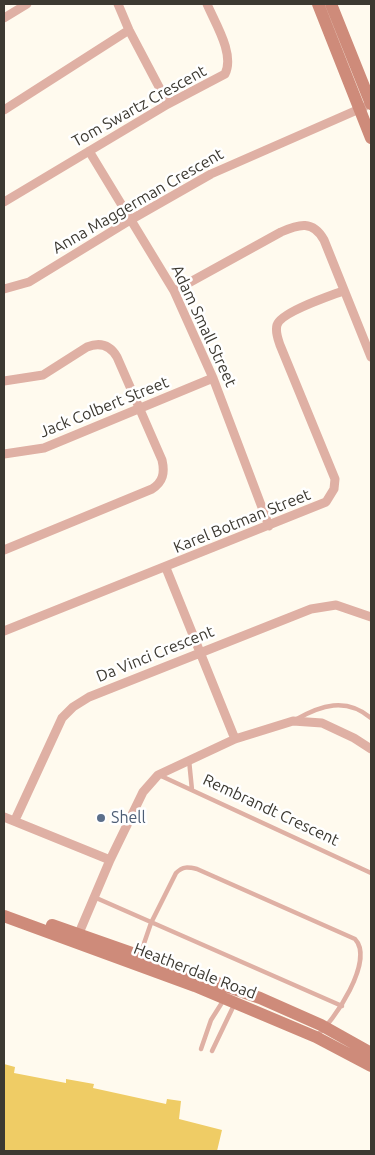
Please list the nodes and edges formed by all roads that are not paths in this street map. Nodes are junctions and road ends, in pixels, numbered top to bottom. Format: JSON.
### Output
{"nodes":[{"id":1,"x":27,"y":4,"type":"edge"},
{"id":2,"x":118,"y":4,"type":"edge"},
{"id":3,"x":207,"y":4,"type":"edge"},
{"id":4,"x":318,"y":4,"type":"edge"},
{"id":5,"x":331,"y":4,"type":"edge"},
{"id":6,"x":4,"y":18,"type":"edge"},
{"id":7,"x":129,"y":30,"type":"junction"},
{"id":8,"x":168,"y":104,"type":"junction"},
{"id":9,"x":367,"y":106,"type":"edge"},
{"id":10,"x":4,"y":110,"type":"edge"},
{"id":11,"x":371,"y":138,"type":"edge"},
{"id":12,"x":89,"y":150,"type":"junction"},
{"id":13,"x":4,"y":202,"type":"edge"},
{"id":14,"x":132,"y":219,"type":"junction"},
{"id":15,"x":4,"y":289,"type":"edge"},
{"id":16,"x":174,"y":291,"type":"junction"},
{"id":17,"x":343,"y":291,"type":"junction"},
{"id":18,"x":371,"y":356,"type":"edge"},
{"id":19,"x":213,"y":378,"type":"junction"},
{"id":20,"x":4,"y":381,"type":"edge"},
{"id":21,"x":140,"y":409,"type":"junction"},
{"id":22,"x":4,"y":454,"type":"edge"},
{"id":23,"x":269,"y":526,"type":"junction"},
{"id":24,"x":4,"y":550,"type":"edge"},
{"id":25,"x":166,"y":568,"type":"junction"},
{"id":26,"x":371,"y":617,"type":"edge"},
{"id":27,"x":4,"y":631,"type":"edge"},
{"id":28,"x":201,"y":652,"type":"junction"},
{"id":29,"x":371,"y":718,"type":"edge"},
{"id":30,"x":293,"y":721,"type":"junction"},
{"id":31,"x":235,"y":739,"type":"junction"},
{"id":32,"x":371,"y":749,"type":"edge"},
{"id":33,"x":189,"y":760,"type":"junction"},
{"id":34,"x":158,"y":775,"type":"junction"},
{"id":35,"x":192,"y":790,"type":"junction"},
{"id":36,"x":4,"y":817,"type":"edge"},
{"id":37,"x":15,"y":820,"type":"junction"},
{"id":38,"x":110,"y":860,"type":"junction"},
{"id":39,"x":371,"y":873,"type":"edge"},
{"id":40,"x":94,"y":897,"type":"junction"},
{"id":41,"x":4,"y":910,"type":"edge"},
{"id":42,"x":4,"y":916,"type":"edge"},
{"id":43,"x":21,"y":921,"type":"junction"},
{"id":44,"x":151,"y":923,"type":"junction"},
{"id":45,"x":4,"y":924,"type":"edge"},
{"id":46,"x":75,"y":937,"type":"junction"},
{"id":47,"x":140,"y":960,"type":"junction"},
{"id":48,"x":198,"y":975,"type":"junction"},
{"id":49,"x":244,"y":992,"type":"junction"},
{"id":50,"x":231,"y":1000,"type":"junction"},
{"id":51,"x":342,"y":1006,"type":"junction"},
{"id":52,"x":329,"y":1030,"type":"junction"},
{"id":53,"x":316,"y":1036,"type":"junction"},
{"id":54,"x":202,"y":1049,"type":"dead end"},
{"id":55,"x":212,"y":1051,"type":"dead end"},
{"id":56,"x":371,"y":1053,"type":"edge"},
{"id":57,"x":355,"y":1057,"type":"junction"},
{"id":58,"x":371,"y":1066,"type":"edge"}],
"edges":[{"from":1,"to":6,"type":"street"},
{"from":2,"to":7,"type":"street"},
{"from":3,"to":8,"type":"street","name":"Tom Swartz Crescent"},
{"from":4,"to":9,"type":"street"},
{"from":5,"to":9,"type":"street"},
{"from":7,"to":8,"type":"street"},
{"from":7,"to":10,"type":"street"},
{"from":8,"to":12,"type":"street","name":"Tom Swartz Crescent"},
{"from":9,"to":11,"type":"street"},
{"from":9,"to":14,"type":"street","name":"Anna Maggerman Crescent"},
{"from":12,"to":13,"type":"street","name":"Tom Swartz Crescent"},
{"from":12,"to":14,"type":"street","name":"Adam Small Street"},
{"from":14,"to":15,"type":"street","name":"Anna Maggerman Crescent"},
{"from":14,"to":16,"type":"street","name":"Adam Small Street"},
{"from":16,"to":17,"type":"street"},
{"from":16,"to":19,"type":"street","name":"Adam Small Street"},
{"from":17,"to":18,"type":"street"},
{"from":17,"to":23,"type":"street","name":"Karel Botman Street"},
{"from":19,"to":21,"type":"street","name":"Jack Colbert Street"},
{"from":19,"to":23,"type":"street","name":"Adam Small Street"},
{"from":20,"to":21,"type":"street"},
{"from":21,"to":22,"type":"street","name":"Jack Colbert Street"},
{"from":21,"to":24,"type":"street"},
{"from":23,"to":25,"type":"street","name":"Karel Botman Street"},
{"from":25,"to":27,"type":"street","name":"Karel Botman Street"},
{"from":25,"to":28,"type":"street"},
{"from":26,"to":28,"type":"street","name":"Da Vinci Crescent"},
{"from":28,"to":31,"type":"street"},
{"from":28,"to":37,"type":"street","name":"Da Vinci Crescent"},
{"from":29,"to":30,"type":"lane"},
{"from":30,"to":31,"type":"street","name":"Rembrandt Crescent"},
{"from":30,"to":32,"type":"street","name":"Rembrandt Crescent"},
{"from":31,"to":33,"type":"street","name":"Rembrandt Crescent"},
{"from":33,"to":34,"type":"street","name":"Rembrandt Crescent"},
{"from":33,"to":35,"type":"lane"},
{"from":34,"to":35,"type":"lane","name":"Rembrandt Crescent"},
{"from":34,"to":38,"type":"street","name":"Rembrandt Crescent"},
{"from":35,"to":39,"type":"lane","name":"Rembrandt Crescent"},
{"from":36,"to":37,"type":"street"},
{"from":37,"to":38,"type":"street"},
{"from":38,"to":40,"type":"street","name":"Rembrandt Crescent"},
{"from":40,"to":44,"type":"lane"},
{"from":40,"to":46,"type":"street","name":"Rembrandt Crescent"},
{"from":41,"to":46,"type":"street","name":"Heatherdale Road"},
{"from":42,"to":43,"type":"street","name":"Heatherdale Road"},
{"from":43,"to":45,"type":"street"},
{"from":43,"to":46,"type":"street","name":"Heatherdale Road"},
{"from":44,"to":47,"type":"lane"},
{"from":44,"to":51,"type":"lane"},
{"from":44,"to":51,"type":"lane"},
{"from":46,"to":47,"type":"street","name":"Heatherdale Road"},
{"from":46,"to":47,"type":"street","name":"Heatherdale Road"},
{"from":47,"to":48,"type":"street","name":"Heatherdale Road"},
{"from":47,"to":50,"type":"street","name":"Heatherdale Road"},
{"from":48,"to":49,"type":"street","name":"Heatherdale Road"},
{"from":48,"to":50,"type":"lane"},
{"from":49,"to":50,"type":"lane"},
{"from":49,"to":52,"type":"street","name":"Heatherdale Road"},
{"from":50,"to":53,"type":"street","name":"Heatherdale Road"},
{"from":50,"to":54,"type":"lane"},
{"from":50,"to":55,"type":"lane"},
{"from":51,"to":52,"type":"lane"},
{"from":52,"to":53,"type":"lane"},
{"from":52,"to":56,"type":"street","name":"Heatherdale Road"},
{"from":52,"to":57,"type":"street"},
{"from":53,"to":57,"type":"street","name":"Heatherdale Road"},
{"from":57,"to":58,"type":"street","name":"Heatherdale Road"}]}
